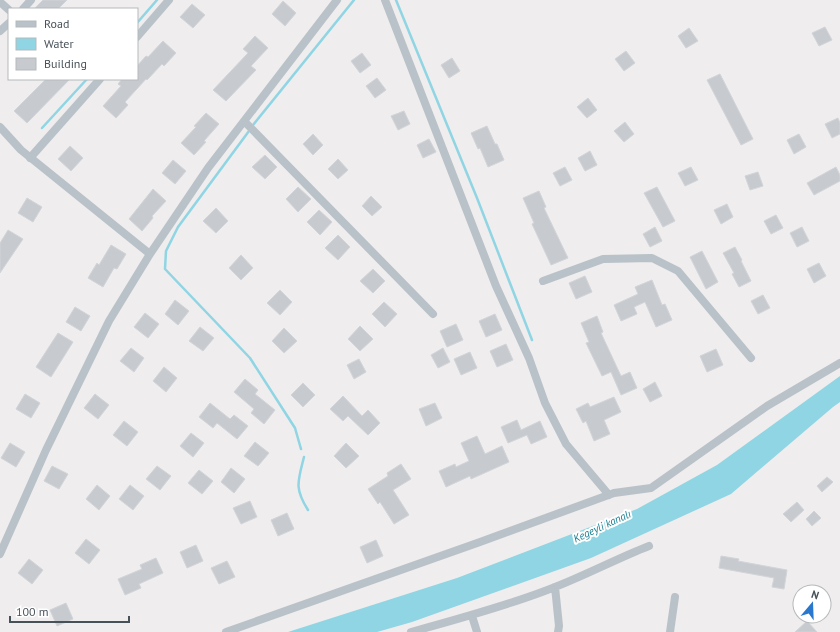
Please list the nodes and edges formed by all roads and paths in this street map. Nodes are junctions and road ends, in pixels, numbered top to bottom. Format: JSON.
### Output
{"nodes":[{"id":1,"x":31,"y":0,"type":"edge"},
{"id":2,"x":169,"y":0,"type":"edge"},
{"id":3,"x":337,"y":0,"type":"edge"},
{"id":4,"x":385,"y":0,"type":"edge"},
{"id":5,"x":0,"y":2,"type":"edge"},
{"id":6,"x":24,"y":8,"type":"edge"},
{"id":7,"x":8,"y":9,"type":"edge"},
{"id":8,"x":8,"y":23,"type":"edge"},
{"id":9,"x":0,"y":31,"type":"edge"},
{"id":10,"x":138,"y":36,"type":"edge"},
{"id":11,"x":99,"y":80,"type":"edge"},
{"id":12,"x":244,"y":121,"type":"junction"},
{"id":13,"x":0,"y":127,"type":"edge"},
{"id":14,"x":30,"y":158,"type":"junction"},
{"id":15,"x":150,"y":254,"type":"junction"},
{"id":16,"x":543,"y":281,"type":"dead end"},
{"id":17,"x":433,"y":314,"type":"dead end"},
{"id":18,"x":751,"y":358,"type":"dead end"},
{"id":19,"x":840,"y":363,"type":"edge"},
{"id":20,"x":609,"y":495,"type":"junction"},
{"id":21,"x":648,"y":546,"type":"dead end"},
{"id":22,"x":0,"y":554,"type":"edge"},
{"id":23,"x":555,"y":587,"type":"junction"},
{"id":24,"x":675,"y":597,"type":"dead end"},
{"id":25,"x":472,"y":616,"type":"junction"},
{"id":26,"x":226,"y":632,"type":"edge"},
{"id":27,"x":411,"y":632,"type":"edge"},
{"id":28,"x":477,"y":632,"type":"edge"},
{"id":29,"x":558,"y":632,"type":"edge"},
{"id":30,"x":670,"y":632,"type":"edge"}],
"edges":[{"from":1,"to":6,"type":"street"},
{"from":2,"to":10,"type":"street"},
{"from":3,"to":12,"type":"street"},
{"from":4,"to":20,"type":"street"},
{"from":5,"to":7,"type":"street"},
{"from":8,"to":9,"type":"street"},
{"from":11,"to":14,"type":"street"},
{"from":12,"to":15,"type":"street"},
{"from":12,"to":17,"type":"street"},
{"from":13,"to":14,"type":"street"},
{"from":14,"to":15,"type":"street"},
{"from":15,"to":22,"type":"street"},
{"from":16,"to":18,"type":"street"},
{"from":19,"to":20,"type":"street"},
{"from":20,"to":26,"type":"street"},
{"from":21,"to":23,"type":"street"},
{"from":23,"to":25,"type":"street"},
{"from":23,"to":29,"type":"street"},
{"from":24,"to":30,"type":"street"},
{"from":25,"to":27,"type":"street"},
{"from":25,"to":28,"type":"street"}]}
